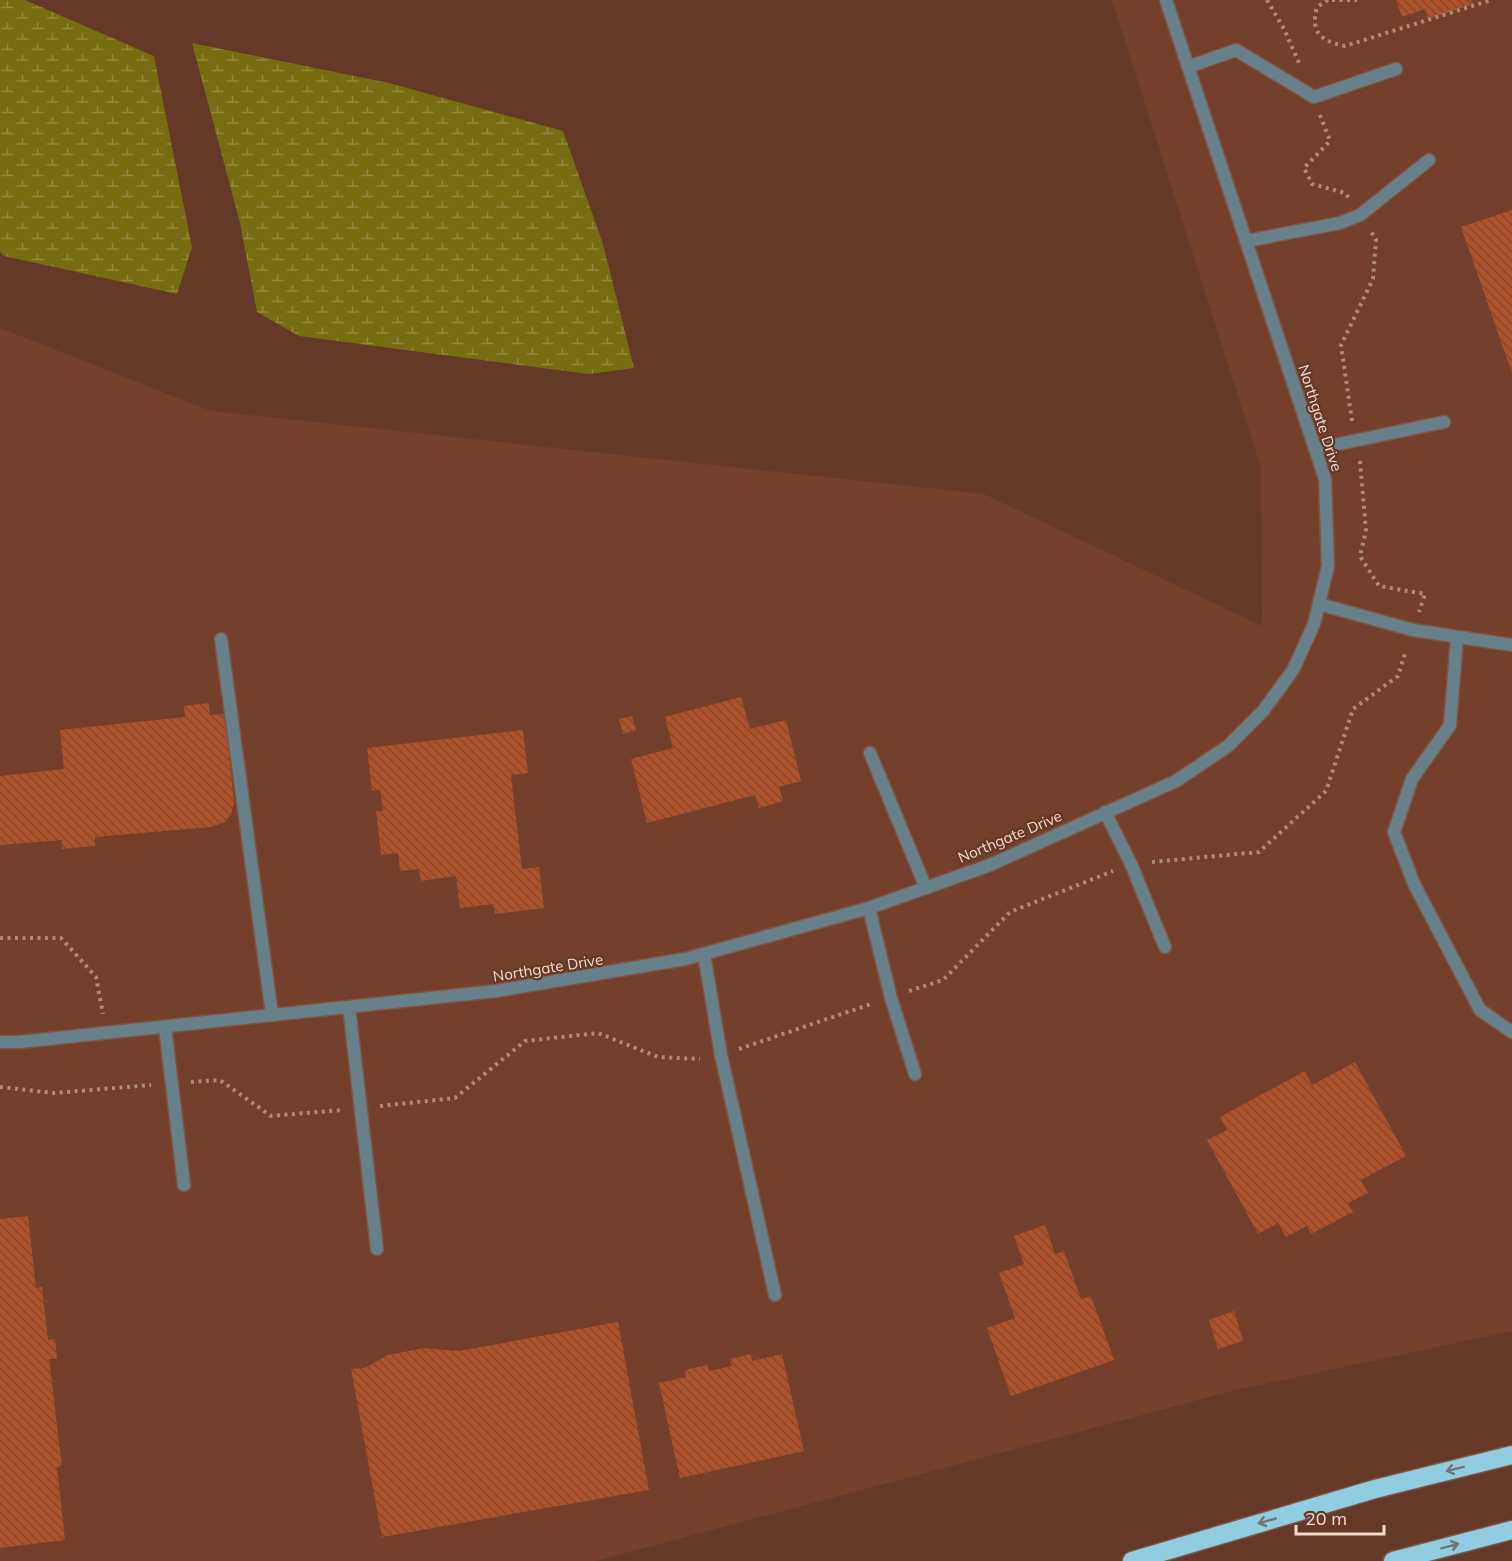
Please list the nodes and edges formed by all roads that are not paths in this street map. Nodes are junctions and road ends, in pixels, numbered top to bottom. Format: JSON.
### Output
{"nodes":[{"id":1,"x":1166,"y":0,"type":"edge"},
{"id":2,"x":1188,"y":67,"type":"junction"},
{"id":3,"x":1396,"y":69,"type":"dead end"},
{"id":4,"x":1429,"y":160,"type":"dead end"},
{"id":5,"x":1246,"y":241,"type":"junction"},
{"id":6,"x":1444,"y":422,"type":"dead end"},
{"id":7,"x":1315,"y":449,"type":"junction"},
{"id":8,"x":1319,"y":604,"type":"junction"},
{"id":9,"x":1457,"y":637,"type":"junction"},
{"id":10,"x":221,"y":639,"type":"dead end"},
{"id":11,"x":1512,"y":645,"type":"edge"},
{"id":12,"x":870,"y":753,"type":"dead end"},
{"id":13,"x":1105,"y":812,"type":"junction"},
{"id":14,"x":926,"y":888,"type":"junction"},
{"id":15,"x":869,"y":908,"type":"junction"},
{"id":16,"x":1165,"y":947,"type":"dead end"},
{"id":17,"x":704,"y":954,"type":"junction"},
{"id":18,"x":349,"y":1007,"type":"junction"},
{"id":19,"x":272,"y":1016,"type":"junction"},
{"id":20,"x":165,"y":1027,"type":"junction"},
{"id":21,"x":1512,"y":1032,"type":"edge"},
{"id":22,"x":0,"y":1042,"type":"edge"},
{"id":23,"x":915,"y":1074,"type":"dead end"},
{"id":24,"x":184,"y":1185,"type":"dead end"},
{"id":25,"x":377,"y":1249,"type":"dead end"},
{"id":26,"x":775,"y":1295,"type":"dead end"},
{"id":27,"x":1512,"y":1455,"type":"edge"},
{"id":28,"x":1512,"y":1530,"type":"edge"},
{"id":29,"x":1132,"y":1561,"type":"edge"},
{"id":30,"x":1394,"y":1561,"type":"edge"}],
"edges":[{"from":1,"to":2,"type":"street","name":"Northgate Drive"},
{"from":2,"to":3,"type":"street"},
{"from":2,"to":5,"type":"street","name":"Northgate Drive"},
{"from":4,"to":5,"type":"street"},
{"from":5,"to":7,"type":"street","name":"Northgate Drive"},
{"from":6,"to":7,"type":"street"},
{"from":7,"to":8,"type":"street","name":"Northgate Drive"},
{"from":8,"to":9,"type":"street"},
{"from":8,"to":13,"type":"street","name":"Northgate Drive"},
{"from":9,"to":11,"type":"street"},
{"from":9,"to":21,"type":"street"},
{"from":10,"to":19,"type":"street"},
{"from":12,"to":14,"type":"street"},
{"from":13,"to":14,"type":"street","name":"Northgate Drive"},
{"from":13,"to":16,"type":"street"},
{"from":14,"to":15,"type":"street","name":"Northgate Drive"},
{"from":15,"to":17,"type":"street","name":"Northgate Drive"},
{"from":15,"to":23,"type":"street"},
{"from":17,"to":18,"type":"street","name":"Northgate Drive"},
{"from":17,"to":26,"type":"street"},
{"from":18,"to":19,"type":"street","name":"Northgate Drive"},
{"from":18,"to":25,"type":"street"},
{"from":19,"to":20,"type":"street","name":"Northgate Drive"},
{"from":20,"to":22,"type":"street","name":"Northgate Drive"},
{"from":20,"to":24,"type":"street"},
{"from":27,"to":29,"type":"highway","one_way":true},
{"from":30,"to":28,"type":"highway","one_way":true}]}
